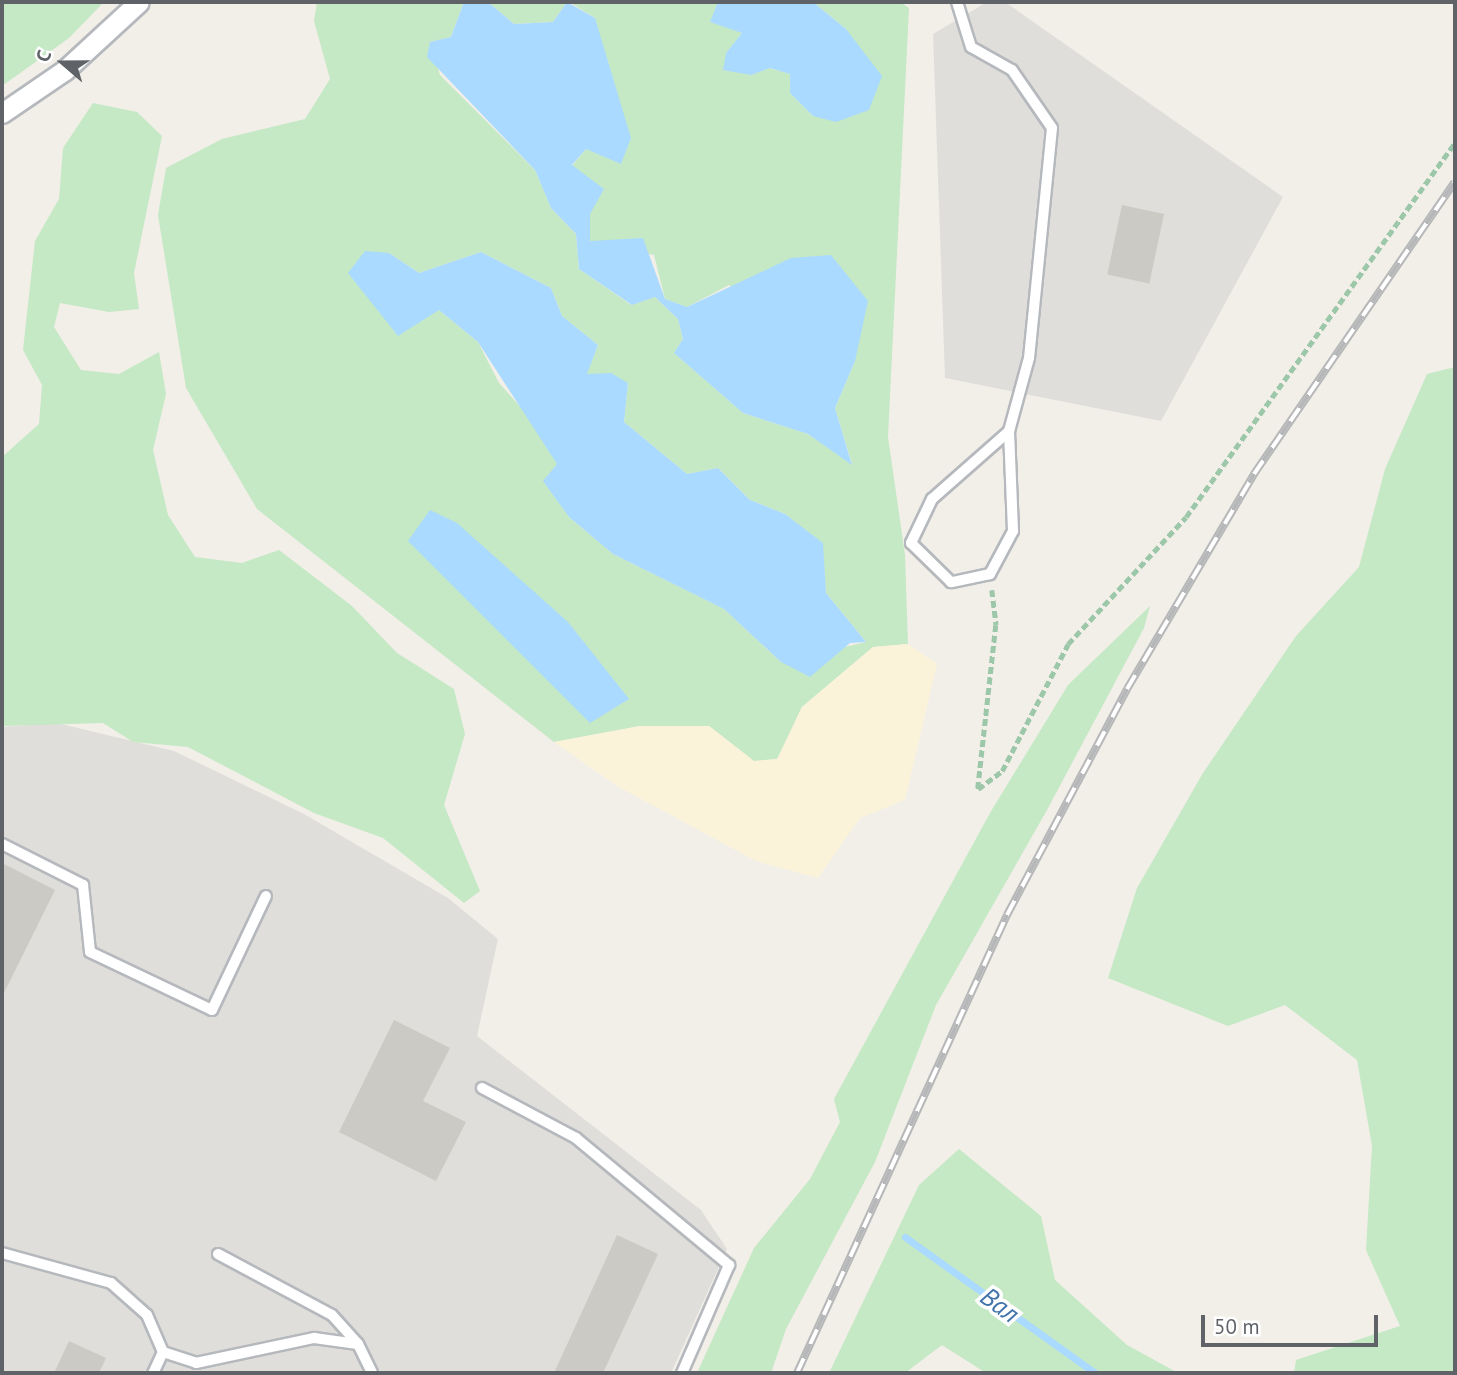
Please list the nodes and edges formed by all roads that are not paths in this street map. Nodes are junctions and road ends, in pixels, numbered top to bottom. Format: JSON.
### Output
{"nodes":[{"id":1,"x":139,"y":2,"type":"edge"},
{"id":2,"x":957,"y":2,"type":"edge"},
{"id":3,"x":2,"y":113,"type":"edge"},
{"id":4,"x":1009,"y":431,"type":"junction"},
{"id":5,"x":2,"y":844,"type":"edge"},
{"id":6,"x":266,"y":896,"type":"dead end"},
{"id":7,"x":482,"y":1088,"type":"dead end"},
{"id":8,"x":2,"y":1253,"type":"edge"},
{"id":9,"x":218,"y":1254,"type":"dead end"},
{"id":10,"x":358,"y":1343,"type":"junction"},
{"id":11,"x":163,"y":1352,"type":"junction"},
{"id":12,"x":153,"y":1373,"type":"edge"},
{"id":13,"x":372,"y":1373,"type":"edge"},
{"id":14,"x":682,"y":1373,"type":"edge"}],
"edges":[{"from":1,"to":3,"type":"street"},
{"from":2,"to":4,"type":"lane"},
{"from":4,"to":4,"type":"lane"},
{"from":5,"to":6,"type":"lane"},
{"from":7,"to":14,"type":"lane"},
{"from":8,"to":11,"type":"lane"},
{"from":9,"to":10,"type":"lane"},
{"from":10,"to":11,"type":"lane"},
{"from":10,"to":13,"type":"lane"},
{"from":11,"to":12,"type":"lane"}]}
